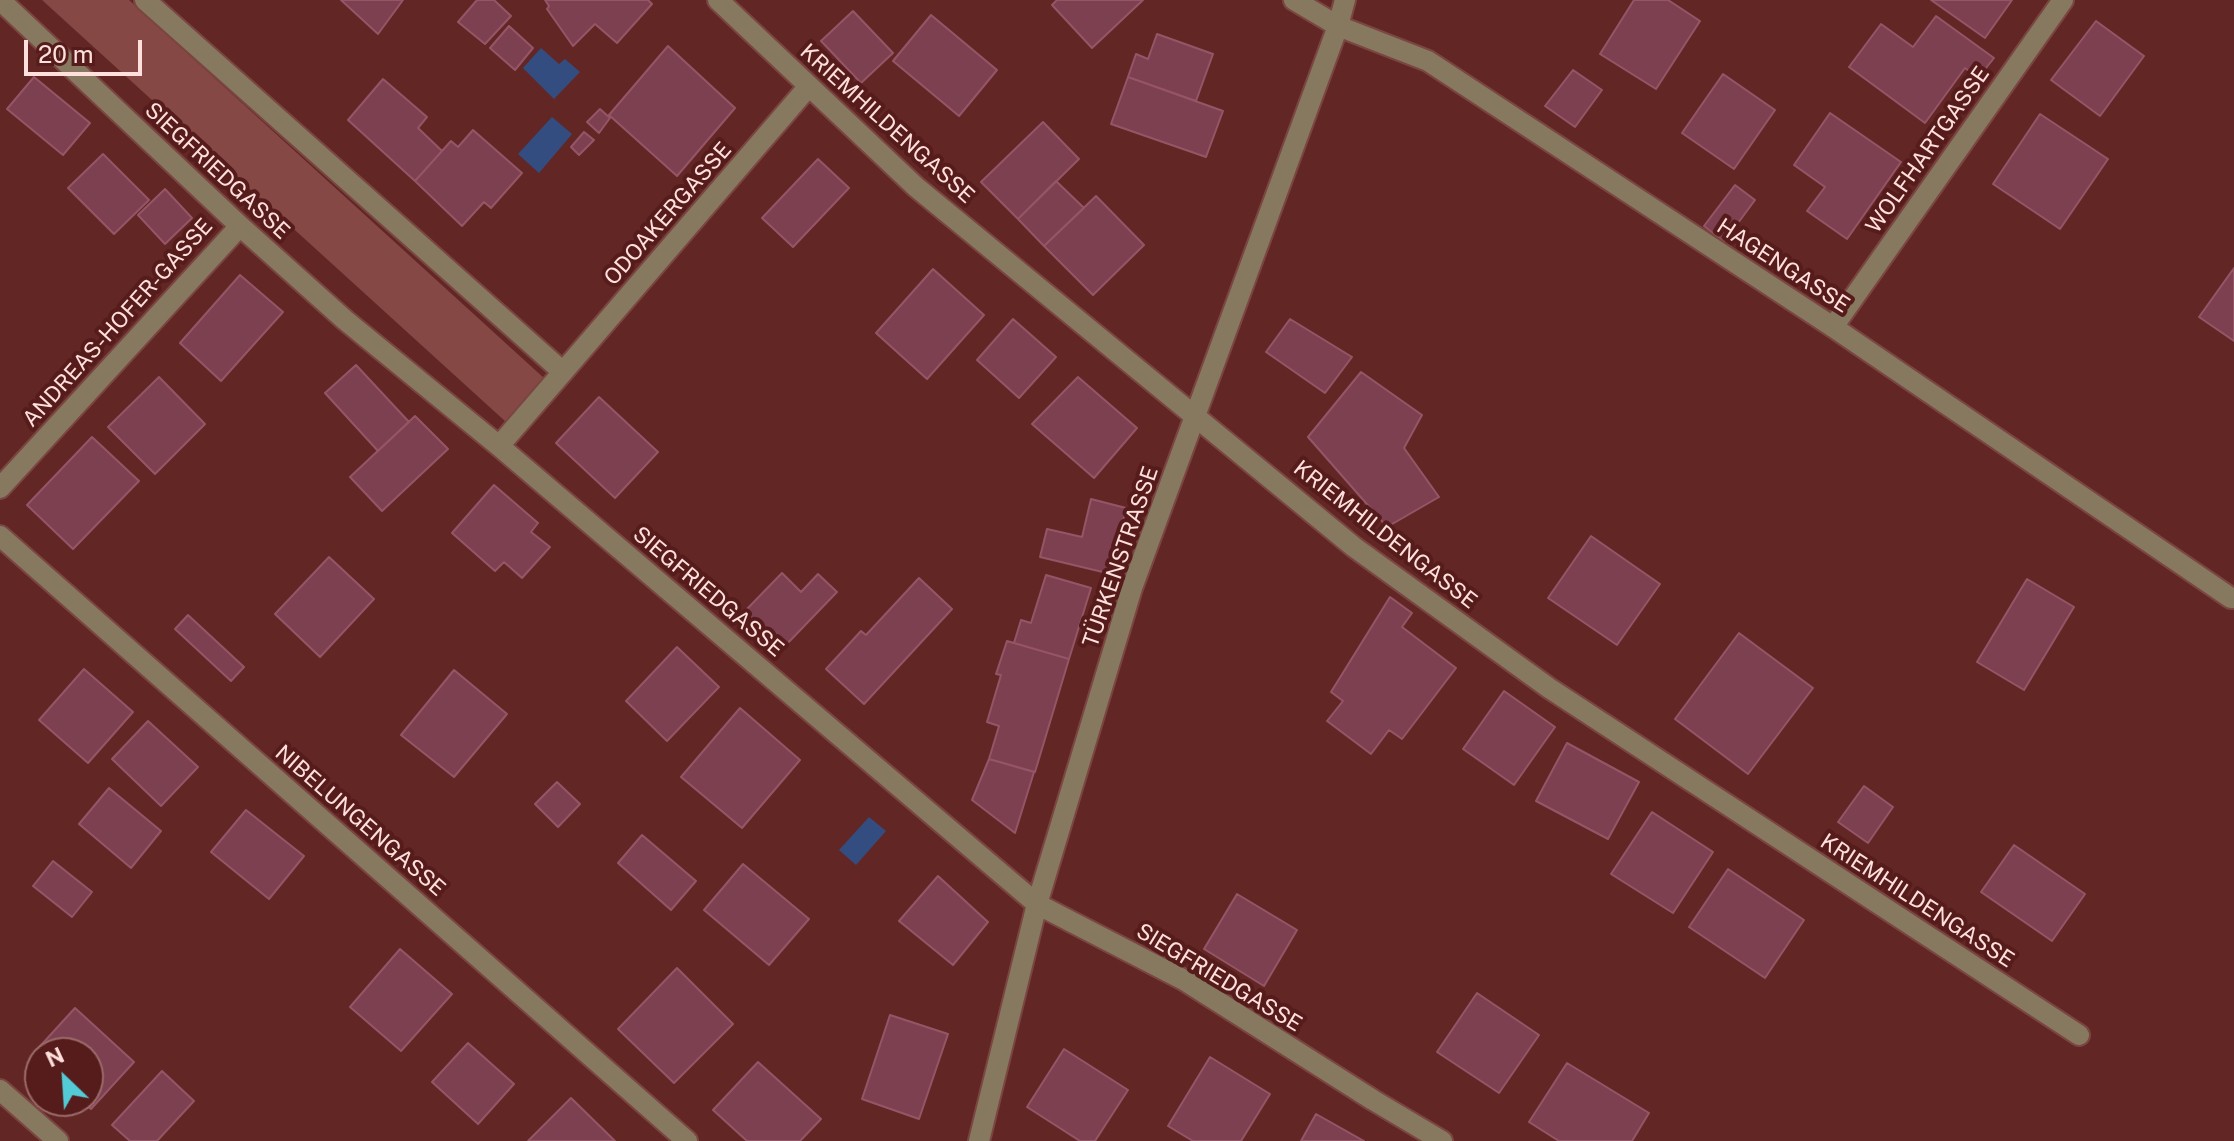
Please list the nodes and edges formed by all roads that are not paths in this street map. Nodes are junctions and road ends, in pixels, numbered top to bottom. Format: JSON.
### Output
{"nodes":[{"id":1,"x":0,"y":0,"type":"edge"},
{"id":2,"x":145,"y":0,"type":"edge"},
{"id":3,"x":718,"y":0,"type":"edge"},
{"id":4,"x":1294,"y":0,"type":"edge"},
{"id":5,"x":1345,"y":0,"type":"edge"},
{"id":6,"x":2063,"y":0,"type":"edge"},
{"id":7,"x":1338,"y":26,"type":"junction"},
{"id":8,"x":809,"y":86,"type":"junction"},
{"id":9,"x":240,"y":226,"type":"junction"},
{"id":10,"x":1833,"y":327,"type":"junction"},
{"id":11,"x":563,"y":372,"type":"junction"},
{"id":12,"x":1196,"y":416,"type":"junction"},
{"id":13,"x":499,"y":446,"type":"junction"},
{"id":14,"x":0,"y":488,"type":"edge"},
{"id":15,"x":0,"y":536,"type":"edge"},
{"id":16,"x":2233,"y":598,"type":"edge"},
{"id":17,"x":1037,"y":904,"type":"junction"},
{"id":18,"x":2079,"y":1035,"type":"dead end"},
{"id":19,"x":0,"y":1090,"type":"edge"},
{"id":20,"x":58,"y":1141,"type":"edge"},
{"id":21,"x":687,"y":1141,"type":"edge"},
{"id":22,"x":979,"y":1141,"type":"edge"},
{"id":23,"x":1442,"y":1141,"type":"edge"}],
"edges":[{"from":1,"to":9,"type":"street","name":"SIEGFRIEDGASSE"},
{"from":2,"to":11,"type":"street"},
{"from":3,"to":8,"type":"street","name":"KRIEMHILDENGASSE"},
{"from":4,"to":7,"type":"street","name":"HAGENGASSE"},
{"from":5,"to":7,"type":"street","name":"TÜRKENSTRASSE"},
{"from":6,"to":10,"type":"street","name":"WOLFHARTGASSE"},
{"from":7,"to":10,"type":"street","name":"HAGENGASSE"},
{"from":7,"to":12,"type":"street","name":"TÜRKENSTRASSE"},
{"from":8,"to":11,"type":"street","name":"ODOAKERGASSE"},
{"from":8,"to":12,"type":"street","name":"KRIEMHILDENGASSE"},
{"from":9,"to":13,"type":"street","name":"SIEGFRIEDGASSE"},
{"from":9,"to":14,"type":"street","name":"ANDREAS-HOFER-GASSE"},
{"from":10,"to":16,"type":"street","name":"HAGENGASSE"},
{"from":11,"to":13,"type":"street","name":"ODOAKERGASSE"},
{"from":12,"to":17,"type":"street","name":"TÜRKENSTRASSE"},
{"from":12,"to":18,"type":"street","name":"KRIEMHILDENGASSE"},
{"from":13,"to":17,"type":"street","name":"SIEGFRIEDGASSE"},
{"from":15,"to":21,"type":"street","name":"NIBELUNGENGASSE"},
{"from":17,"to":22,"type":"street","name":"TÜRKENSTRASSE"},
{"from":17,"to":23,"type":"street","name":"SIEGFRIEDGASSE"},
{"from":19,"to":20,"type":"street"}]}
